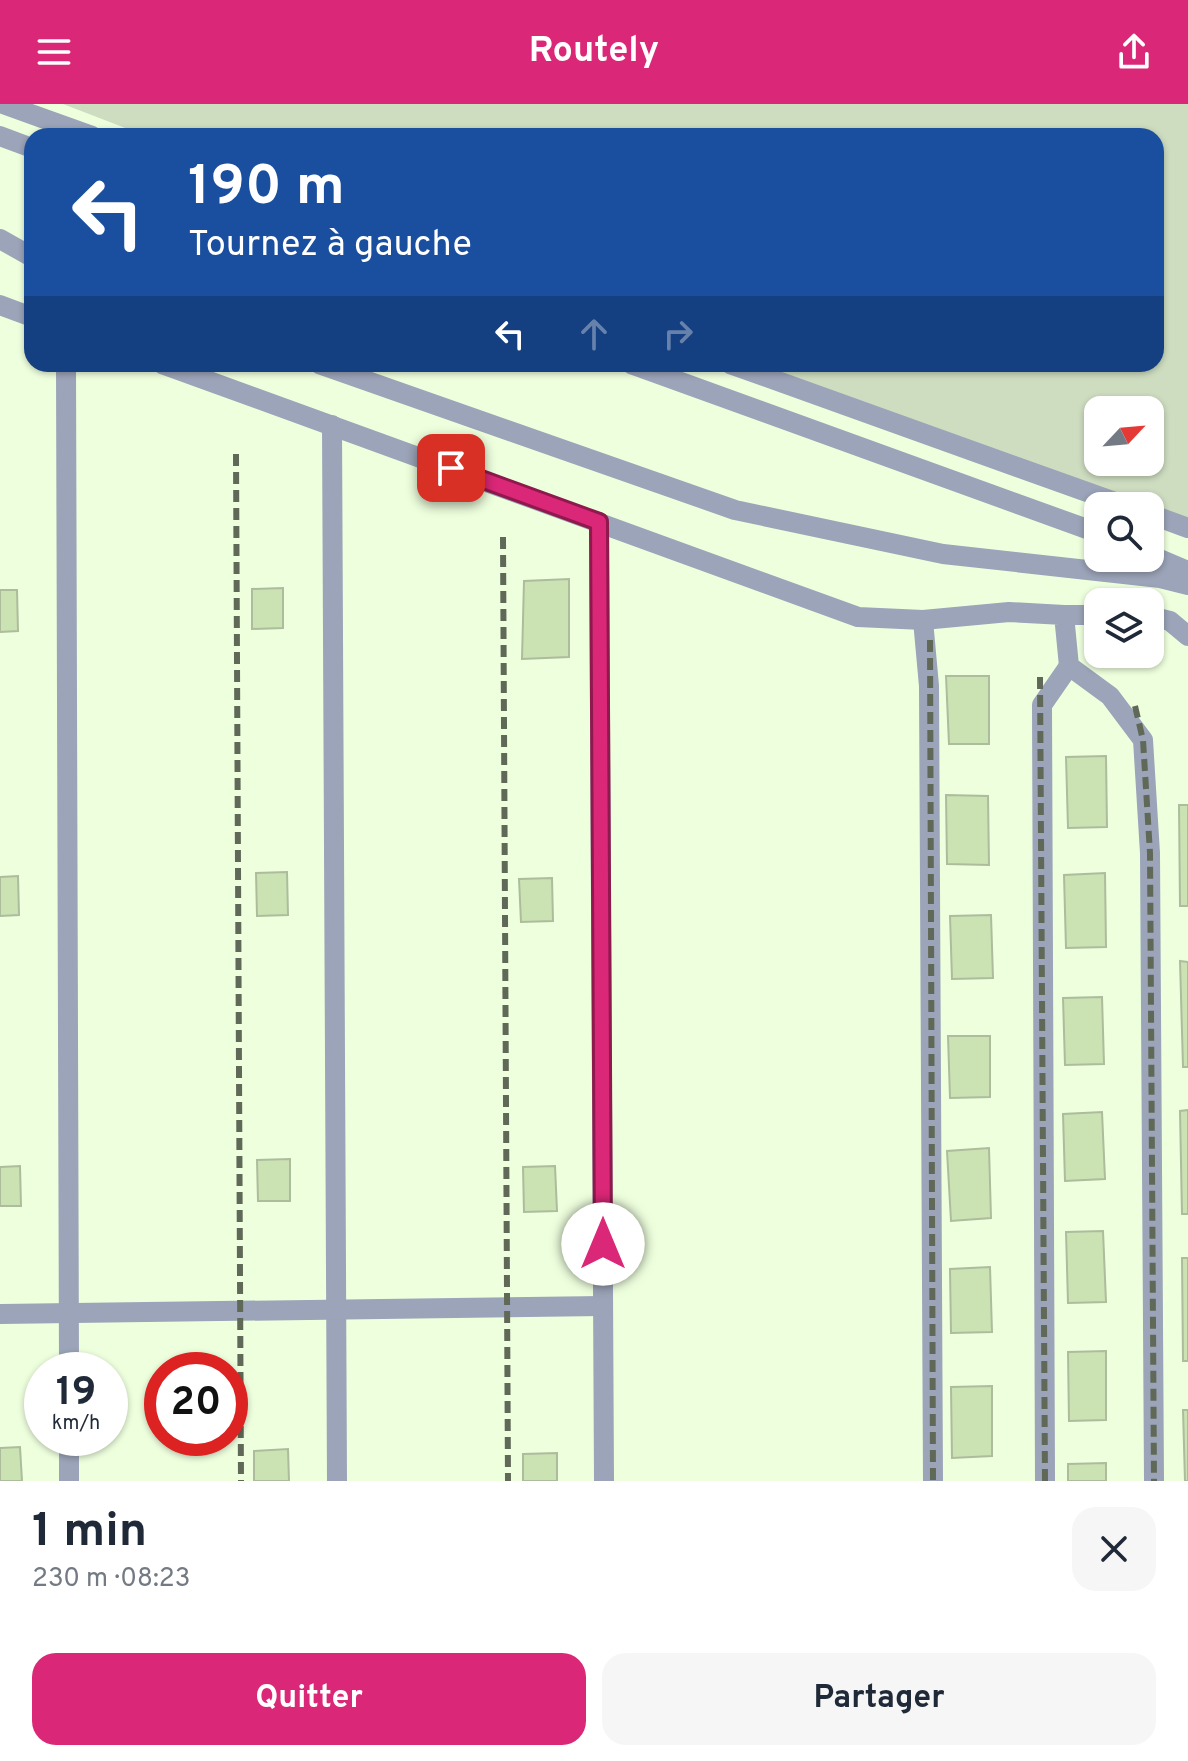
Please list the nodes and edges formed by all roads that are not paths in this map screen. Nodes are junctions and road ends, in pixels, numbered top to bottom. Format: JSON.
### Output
{"nodes":[{"id":1,"x":3,"y":104,"type":"edge"},
{"id":2,"x":70,"y":128,"type":"edge"},
{"id":3,"x":0,"y":136,"type":"edge"},
{"id":4,"x":24,"y":145,"type":"edge"},
{"id":5,"x":0,"y":239,"type":"edge"},
{"id":6,"x":24,"y":252,"type":"edge"},
{"id":7,"x":0,"y":305,"type":"edge"},
{"id":8,"x":24,"y":314,"type":"edge"},
{"id":9,"x":66,"y":372,"type":"edge"},
{"id":10,"x":184,"y":372,"type":"edge"},
{"id":11,"x":342,"y":372,"type":"edge"},
{"id":12,"x":653,"y":372,"type":"edge"},
{"id":13,"x":752,"y":372,"type":"edge"},
{"id":14,"x":332,"y":425,"type":"junction"},
{"id":15,"x":1087,"y":492,"type":"edge"},
{"id":16,"x":1164,"y":519,"type":"edge"},
{"id":17,"x":599,"y":522,"type":"junction"},
{"id":18,"x":1084,"y":528,"type":"edge"},
{"id":19,"x":1188,"y":528,"type":"edge"},
{"id":20,"x":1164,"y":561,"type":"edge"},
{"id":21,"x":1188,"y":571,"type":"edge"},
{"id":22,"x":1188,"y":585,"type":"edge"},
{"id":23,"x":1064,"y":615,"type":"junction"},
{"id":24,"x":1084,"y":615,"type":"edge"},
{"id":25,"x":923,"y":620,"type":"junction"},
{"id":26,"x":1164,"y":620,"type":"edge"},
{"id":27,"x":1188,"y":636,"type":"edge"},
{"id":28,"x":1069,"y":666,"type":"junction"},
{"id":29,"x":603,"y":1306,"type":"junction"},
{"id":30,"x":337,"y":1312,"type":"junction"},
{"id":31,"x":0,"y":1314,"type":"edge"},
{"id":32,"x":69,"y":1314,"type":"junction"},
{"id":33,"x":69,"y":1352,"type":"edge"},
{"id":34,"x":69,"y":1456,"type":"edge"},
{"id":35,"x":69,"y":1481,"type":"edge"},
{"id":36,"x":337,"y":1481,"type":"edge"},
{"id":37,"x":604,"y":1481,"type":"edge"},
{"id":38,"x":933,"y":1481,"type":"edge"},
{"id":39,"x":1045,"y":1481,"type":"edge"},
{"id":40,"x":1154,"y":1481,"type":"edge"}],
"edges":[{"from":1,"to":2,"type":"lane"},
{"from":3,"to":4,"type":"lane"},
{"from":5,"to":6,"type":"lane"},
{"from":7,"to":8,"type":"lane"},
{"from":9,"to":32,"type":"lane"},
{"from":10,"to":14,"type":"lane"},
{"from":11,"to":22,"type":"lane"},
{"from":12,"to":18,"type":"lane"},
{"from":13,"to":15,"type":"lane"},
{"from":14,"to":17,"type":"lane"},
{"from":14,"to":30,"type":"lane"},
{"from":16,"to":19,"type":"lane"},
{"from":17,"to":25,"type":"lane"},
{"from":17,"to":29,"type":"lane"},
{"from":20,"to":21,"type":"lane"},
{"from":23,"to":24,"type":"lane"},
{"from":23,"to":25,"type":"lane"},
{"from":23,"to":28,"type":"lane"},
{"from":25,"to":38,"type":"lane"},
{"from":26,"to":27,"type":"lane"},
{"from":28,"to":39,"type":"lane"},
{"from":28,"to":40,"type":"lane"},
{"from":29,"to":30,"type":"lane"},
{"from":29,"to":37,"type":"lane"},
{"from":30,"to":32,"type":"lane"},
{"from":30,"to":36,"type":"lane"},
{"from":31,"to":32,"type":"lane"},
{"from":32,"to":33,"type":"lane"},
{"from":34,"to":35,"type":"lane"}]}
